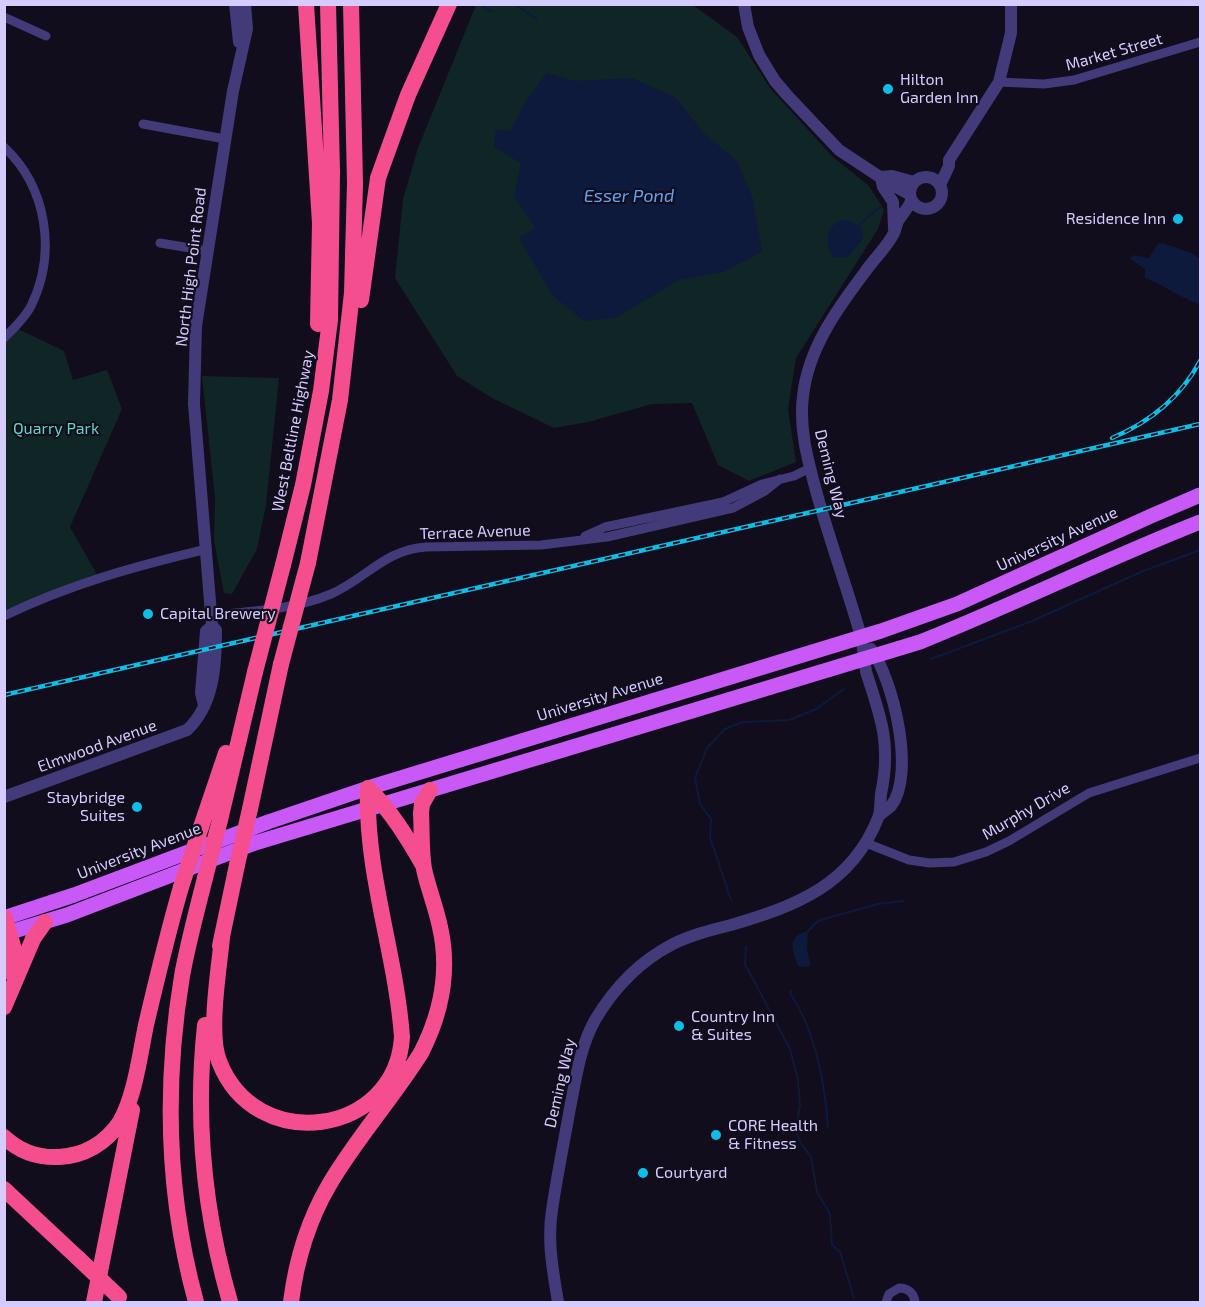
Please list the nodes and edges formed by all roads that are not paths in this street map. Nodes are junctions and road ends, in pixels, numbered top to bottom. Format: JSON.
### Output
{"nodes":[{"id":1,"x":235,"y":4,"type":"edge"},
{"id":2,"x":245,"y":4,"type":"edge"},
{"id":3,"x":306,"y":4,"type":"edge"},
{"id":4,"x":328,"y":4,"type":"edge"},
{"id":5,"x":351,"y":4,"type":"edge"},
{"id":6,"x":449,"y":4,"type":"edge"},
{"id":7,"x":744,"y":4,"type":"edge"},
{"id":8,"x":1011,"y":4,"type":"edge"},
{"id":9,"x":4,"y":16,"type":"edge"},
{"id":10,"x":46,"y":36,"type":"dead end"},
{"id":11,"x":1200,"y":42,"type":"edge"},
{"id":12,"x":240,"y":58,"type":"junction"},
{"id":13,"x":999,"y":82,"type":"junction"},
{"id":14,"x":143,"y":124,"type":"dead end"},
{"id":15,"x":225,"y":139,"type":"junction"},
{"id":16,"x":7,"y":154,"type":"edge"},
{"id":17,"x":950,"y":160,"type":"junction"},
{"id":18,"x":881,"y":177,"type":"junction"},
{"id":19,"x":929,"y":177,"type":"junction"},
{"id":20,"x":940,"y":184,"type":"junction"},
{"id":21,"x":912,"y":192,"type":"junction"},
{"id":22,"x":922,"y":209,"type":"junction"},
{"id":23,"x":894,"y":232,"type":"junction"},
{"id":24,"x":160,"y":243,"type":"dead end"},
{"id":25,"x":208,"y":251,"type":"junction"},
{"id":26,"x":4,"y":338,"type":"edge"},
{"id":27,"x":343,"y":373,"type":"junction"},
{"id":28,"x":317,"y":412,"type":"junction"},
{"id":29,"x":810,"y":468,"type":"junction"},
{"id":30,"x":1200,"y":495,"type":"edge"},
{"id":31,"x":1200,"y":522,"type":"edge"},
{"id":32,"x":207,"y":549,"type":"junction"},
{"id":33,"x":4,"y":616,"type":"edge"},
{"id":34,"x":212,"y":620,"type":"junction"},
{"id":35,"x":862,"y":636,"type":"junction"},
{"id":36,"x":871,"y":658,"type":"junction"},
{"id":37,"x":197,"y":720,"type":"joint"},
{"id":38,"x":243,"y":724,"type":"junction"},
{"id":39,"x":1200,"y":758,"type":"edge"},
{"id":40,"x":368,"y":788,"type":"junction"},
{"id":41,"x":430,"y":790,"type":"junction"},
{"id":42,"x":4,"y":796,"type":"edge"},
{"id":43,"x":385,"y":805,"type":"junction"},
{"id":44,"x":368,"y":810,"type":"junction"},
{"id":45,"x":866,"y":843,"type":"junction"},
{"id":46,"x":424,"y":868,"type":"junction"},
{"id":47,"x":45,"y":922,"type":"junction"},
{"id":48,"x":6,"y":924,"type":"edge"},
{"id":49,"x":222,"y":938,"type":"junction"},
{"id":50,"x":12,"y":985,"type":"junction"},
{"id":51,"x":4,"y":1007,"type":"edge"},
{"id":52,"x":136,"y":1070,"type":"junction"},
{"id":53,"x":4,"y":1137,"type":"edge"},
{"id":54,"x":4,"y":1190,"type":"edge"},
{"id":55,"x":122,"y":1300,"type":"edge"},
{"id":56,"x":94,"y":1302,"type":"edge"},
{"id":57,"x":196,"y":1302,"type":"edge"},
{"id":58,"x":230,"y":1302,"type":"edge"},
{"id":59,"x":291,"y":1302,"type":"edge"},
{"id":60,"x":558,"y":1302,"type":"edge"},
{"id":61,"x":886,"y":1302,"type":"edge"},
{"id":62,"x":915,"y":1302,"type":"edge"}],
"edges":[{"from":1,"to":12,"type":"street","name":"North High Point Road"},
{"from":2,"to":12,"type":"street","name":"North High Point Road"},
{"from":3,"to":28,"type":"highway"},
{"from":4,"to":28,"type":"highway","name":"West Beltline Highway"},
{"from":5,"to":27,"type":"highway"},
{"from":6,"to":27,"type":"highway"},
{"from":7,"to":18,"type":"street"},
{"from":8,"to":13,"type":"street"},
{"from":9,"to":10,"type":"street"},
{"from":11,"to":13,"type":"street","name":"Market Street"},
{"from":12,"to":15,"type":"street","name":"North High Point Road"},
{"from":13,"to":17,"type":"street"},
{"from":14,"to":15,"type":"street"},
{"from":15,"to":25,"type":"street","name":"North High Point Road"},
{"from":16,"to":26,"type":"street"},
{"from":17,"to":19,"type":"street"},
{"from":17,"to":20,"type":"street"},
{"from":18,"to":21,"type":"street"},
{"from":18,"to":23,"type":"street"},
{"from":19,"to":20,"type":"street"},
{"from":19,"to":21,"type":"street"},
{"from":20,"to":22,"type":"street"},
{"from":21,"to":22,"type":"street"},
{"from":21,"to":23,"type":"street","name":"Deming Way"},
{"from":22,"to":23,"type":"street","name":"Deming Way"},
{"from":23,"to":29,"type":"street","name":"Deming Way"},
{"from":24,"to":25,"type":"street"},
{"from":25,"to":32,"type":"street","name":"North High Point Road"},
{"from":27,"to":49,"type":"highway","bridge":true},
{"from":28,"to":38,"type":"highway","name":"West Beltline Highway","bridge":true},
{"from":29,"to":34,"type":"street","name":"Terrace Avenue"},
{"from":29,"to":35,"type":"street","name":"Deming Way"},
{"from":30,"to":35,"type":"main road","name":"University Avenue"},
{"from":31,"to":36,"type":"main road","name":"University Avenue"},
{"from":32,"to":33,"type":"street"},
{"from":32,"to":34,"type":"street","name":"North High Point Road"},
{"from":34,"to":37,"type":"street","name":"North High Point Road"},
{"from":35,"to":36,"type":"street","name":"Deming Way"},
{"from":35,"to":40,"type":"main road","name":"University Avenue"},
{"from":36,"to":41,"type":"main road","name":"University Avenue"},
{"from":36,"to":45,"type":"street","name":"Deming Way"},
{"from":37,"to":42,"type":"street","name":"Elmwood Avenue"},
{"from":38,"to":52,"type":"highway","bridge":true},
{"from":38,"to":57,"type":"highway","name":"West Beltline Highway","bridge":true},
{"from":39,"to":45,"type":"street","name":"Murphy Drive"},
{"from":40,"to":43,"type":"highway"},
{"from":40,"to":44,"type":"highway"},
{"from":40,"to":48,"type":"main road","name":"University Avenue"},
{"from":41,"to":43,"type":"main road","name":"University Avenue"},
{"from":41,"to":46,"type":"highway"},
{"from":43,"to":44,"type":"main road","name":"University Avenue"},
{"from":43,"to":46,"type":"highway"},
{"from":44,"to":47,"type":"main road","name":"University Avenue"},
{"from":44,"to":49,"type":"highway"},
{"from":45,"to":60,"type":"street","name":"Deming Way"},
{"from":46,"to":59,"type":"highway"},
{"from":47,"to":48,"type":"main road","name":"University Avenue"},
{"from":47,"to":50,"type":"highway"},
{"from":48,"to":50,"type":"highway"},
{"from":49,"to":58,"type":"highway"},
{"from":50,"to":51,"type":"highway"},
{"from":52,"to":53,"type":"highway"},
{"from":52,"to":56,"type":"highway"},
{"from":54,"to":55,"type":"highway","bridge":true},
{"from":61,"to":62,"type":"street"}]}
